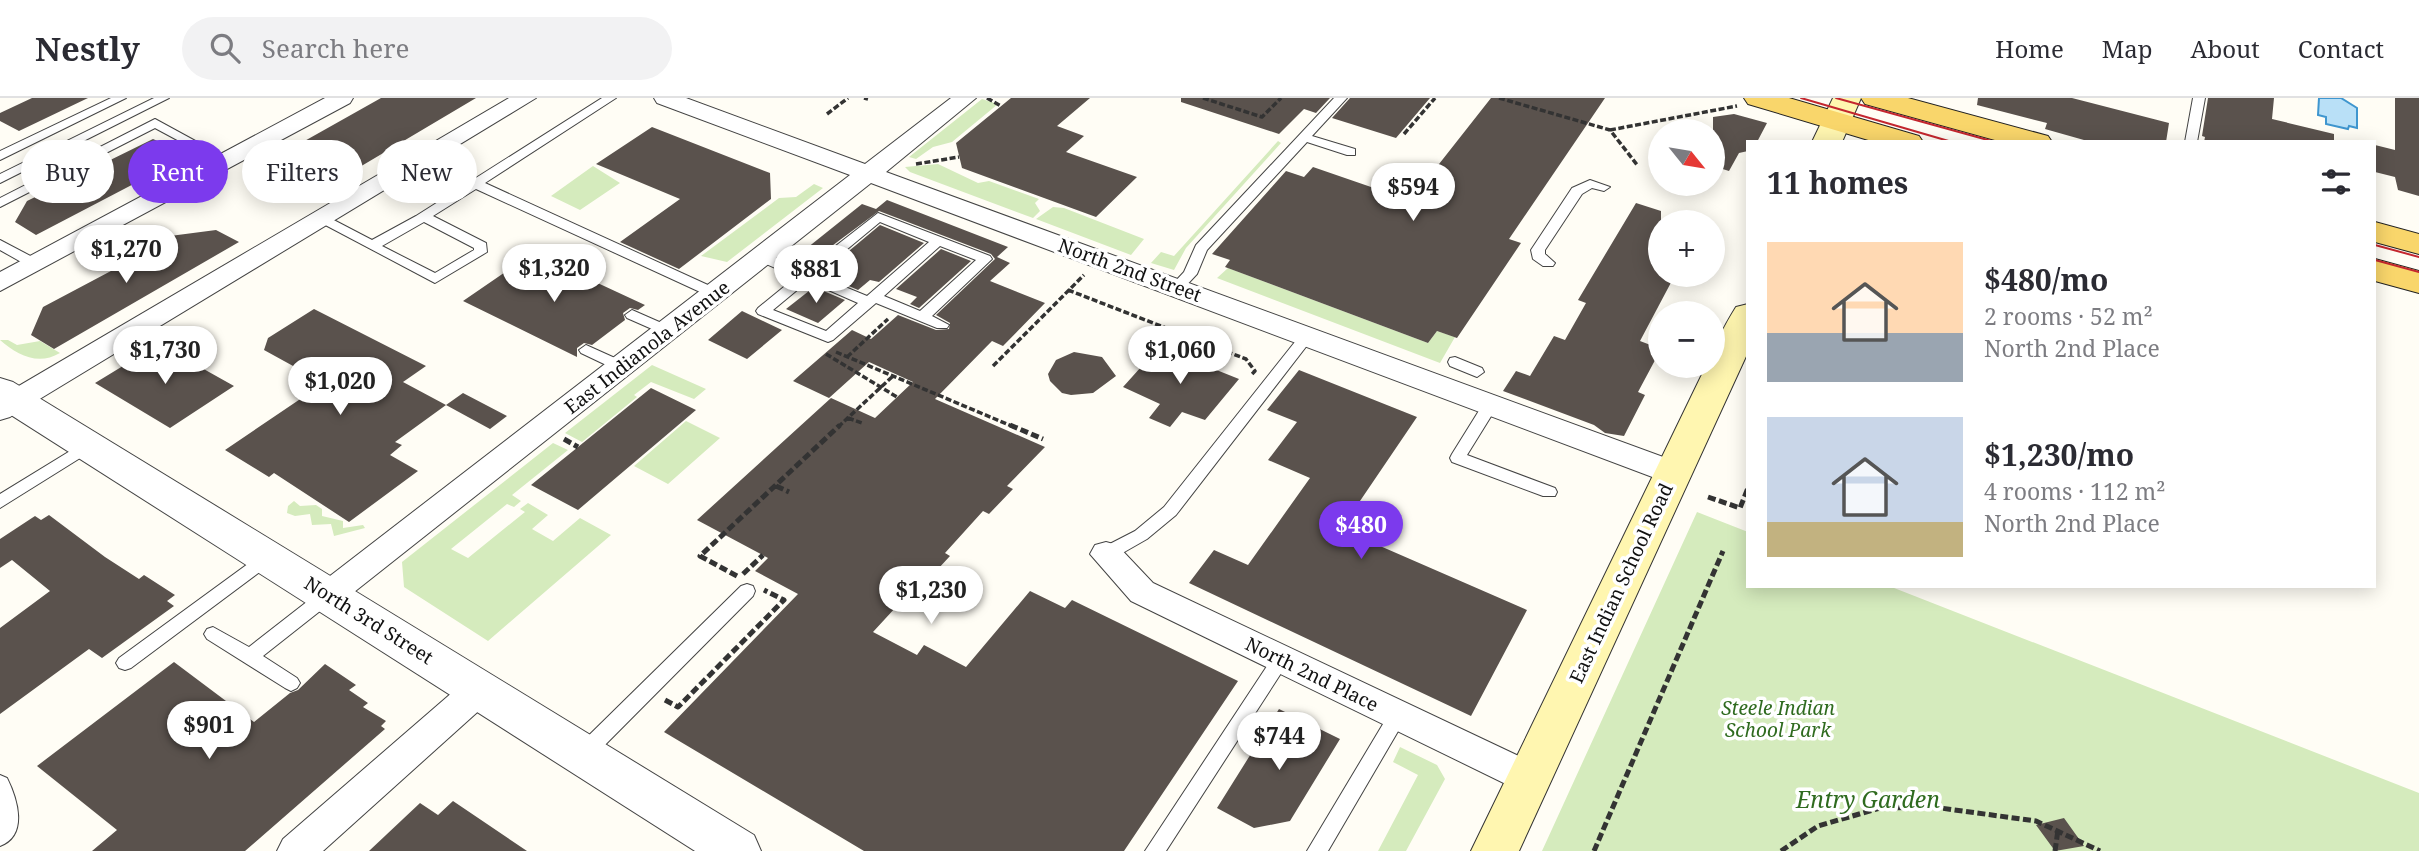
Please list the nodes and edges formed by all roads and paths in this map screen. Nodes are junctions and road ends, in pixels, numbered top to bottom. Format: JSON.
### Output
{"nodes":[{"id":1,"x":120,"y":98,"type":"edge"},
{"id":2,"x":163,"y":98,"type":"edge"},
{"id":3,"x":342,"y":98,"type":"edge"},
{"id":4,"x":525,"y":98,"type":"edge"},
{"id":5,"x":610,"y":98,"type":"edge"},
{"id":6,"x":665,"y":98,"type":"edge"},
{"id":7,"x":848,"y":98,"type":"edge"},
{"id":8,"x":965,"y":98,"type":"edge"},
{"id":9,"x":986,"y":98,"type":"edge"},
{"id":10,"x":1202,"y":98,"type":"edge"},
{"id":11,"x":1281,"y":98,"type":"edge"},
{"id":12,"x":1341,"y":98,"type":"edge"},
{"id":13,"x":1435,"y":98,"type":"edge"},
{"id":14,"x":1499,"y":98,"type":"edge"},
{"id":15,"x":1875,"y":98,"type":"edge"},
{"id":16,"x":2199,"y":98,"type":"edge"},
{"id":17,"x":1748,"y":102,"type":"edge"},
{"id":18,"x":1002,"y":106,"type":"dead end"},
{"id":19,"x":827,"y":114,"type":"dead end"},
{"id":20,"x":1838,"y":116,"type":"edge"},
{"id":21,"x":1610,"y":130,"type":"junction"},
{"id":22,"x":1404,"y":134,"type":"dead end"},
{"id":23,"x":1304,"y":137,"type":"junction"},
{"id":24,"x":187,"y":140,"type":"edge"},
{"id":25,"x":1903,"y":140,"type":"edge"},
{"id":26,"x":2030,"y":140,"type":"edge"},
{"id":27,"x":2191,"y":140,"type":"edge"},
{"id":28,"x":1351,"y":152,"type":"dead end"},
{"id":29,"x":0,"y":156,"type":"edge"},
{"id":30,"x":959,"y":157,"type":"dead end"},
{"id":31,"x":228,"y":160,"type":"edge"},
{"id":32,"x":913,"y":164,"type":"dead end"},
{"id":33,"x":1638,"y":166,"type":"dead end"},
{"id":34,"x":869,"y":173,"type":"junction"},
{"id":35,"x":0,"y":179,"type":"edge"},
{"id":36,"x":477,"y":183,"type":"edge"},
{"id":37,"x":477,"y":184,"type":"edge"},
{"id":38,"x":1604,"y":187,"type":"dead end"},
{"id":39,"x":0,"y":203,"type":"edge"},
{"id":40,"x":148,"y":203,"type":"edge"},
{"id":41,"x":446,"y":203,"type":"edge"},
{"id":42,"x":321,"y":219,"type":"junction"},
{"id":43,"x":421,"y":219,"type":"junction"},
{"id":44,"x":2376,"y":232,"type":"edge"},
{"id":45,"x":938,"y":241,"type":"junction"},
{"id":46,"x":0,"y":244,"type":"edge"},
{"id":47,"x":2419,"y":244,"type":"edge"},
{"id":48,"x":372,"y":246,"type":"junction"},
{"id":49,"x":762,"y":257,"type":"junction"},
{"id":50,"x":1548,"y":263,"type":"dead end"},
{"id":51,"x":35,"y":264,"type":"junction"},
{"id":52,"x":2376,"y":270,"type":"edge"},
{"id":53,"x":807,"y":276,"type":"junction"},
{"id":54,"x":1079,"y":279,"type":"dead end"},
{"id":55,"x":2419,"y":282,"type":"edge"},
{"id":56,"x":0,"y":283,"type":"edge"},
{"id":57,"x":1177,"y":287,"type":"junction"},
{"id":58,"x":1068,"y":290,"type":"junction"},
{"id":59,"x":716,"y":293,"type":"junction"},
{"id":60,"x":871,"y":299,"type":"junction"},
{"id":61,"x":632,"y":315,"type":"dead end"},
{"id":62,"x":922,"y":317,"type":"junction"},
{"id":63,"x":1746,"y":319,"type":"edge"},
{"id":64,"x":942,"y":325,"type":"dead end"},
{"id":65,"x":668,"y":331,"type":"junction"},
{"id":66,"x":1307,"y":336,"type":"junction"},
{"id":67,"x":830,"y":344,"type":"junction"},
{"id":68,"x":586,"y":350,"type":"dead end"},
{"id":69,"x":1455,"y":362,"type":"dead end"},
{"id":70,"x":993,"y":366,"type":"dead end"},
{"id":71,"x":621,"y":367,"type":"junction"},
{"id":72,"x":1476,"y":372,"type":"dead end"},
{"id":73,"x":893,"y":376,"type":"junction"},
{"id":74,"x":1247,"y":381,"type":"dead end"},
{"id":75,"x":880,"y":388,"type":"junction"},
{"id":76,"x":897,"y":397,"type":"dead end"},
{"id":77,"x":5,"y":400,"type":"edge"},
{"id":78,"x":1490,"y":405,"type":"junction"},
{"id":79,"x":848,"y":418,"type":"junction"},
{"id":80,"x":862,"y":423,"type":"dead end"},
{"id":81,"x":1043,"y":439,"type":"dead end"},
{"id":82,"x":88,"y":446,"type":"junction"},
{"id":83,"x":1674,"y":473,"type":"junction"},
{"id":84,"x":776,"y":486,"type":"junction"},
{"id":85,"x":789,"y":492,"type":"dead end"},
{"id":86,"x":1549,"y":492,"type":"dead end"},
{"id":87,"x":1746,"y":493,"type":"edge"},
{"id":88,"x":1708,"y":497,"type":"dead end"},
{"id":89,"x":0,"y":502,"type":"edge"},
{"id":90,"x":1723,"y":551,"type":"dead end"},
{"id":91,"x":1106,"y":554,"type":"joint"},
{"id":92,"x":763,"y":555,"type":"dead end"},
{"id":93,"x":267,"y":557,"type":"junction"},
{"id":94,"x":750,"y":585,"type":"junction"},
{"id":95,"x":328,"y":595,"type":"junction"},
{"id":96,"x":214,"y":634,"type":"dead end"},
{"id":97,"x":250,"y":656,"type":"junction"},
{"id":98,"x":1281,"y":659,"type":"junction"},
{"id":99,"x":125,"y":663,"type":"dead end"},
{"id":100,"x":291,"y":683,"type":"dead end"},
{"id":101,"x":481,"y":688,"type":"junction"},
{"id":102,"x":662,"y":703,"type":"dead end"},
{"id":103,"x":1398,"y":715,"type":"junction"},
{"id":104,"x":583,"y":754,"type":"junction"},
{"id":105,"x":1529,"y":778,"type":"junction"},
{"id":106,"x":0,"y":784,"type":"edge"},
{"id":107,"x":2058,"y":830,"type":"junction"},
{"id":108,"x":0,"y":837,"type":"edge"},
{"id":109,"x":296,"y":851,"type":"edge"},
{"id":110,"x":737,"y":851,"type":"edge"},
{"id":111,"x":1155,"y":851,"type":"edge"},
{"id":112,"x":1317,"y":851,"type":"edge"},
{"id":113,"x":1495,"y":851,"type":"edge"},
{"id":114,"x":1594,"y":851,"type":"edge"},
{"id":115,"x":1781,"y":851,"type":"edge"},
{"id":116,"x":2055,"y":851,"type":"edge"},
{"id":117,"x":2100,"y":851,"type":"edge"}],
"edges":[{"from":1,"to":29,"type":"lane"},
{"from":2,"to":35,"type":"lane"},
{"from":3,"to":31,"type":"street"},
{"from":4,"to":42,"type":"street"},
{"from":5,"to":36,"type":"lane"},
{"from":6,"to":34,"type":"street","name":"North 2nd Street"},
{"from":7,"to":19,"type":"path"},
{"from":8,"to":34,"type":"street","name":"East Indianola Avenue"},
{"from":9,"to":18,"type":"path"},
{"from":10,"to":11,"type":"path"},
{"from":12,"to":23,"type":"lane"},
{"from":13,"to":22,"type":"path"},
{"from":14,"to":21,"type":"path"},
{"from":15,"to":26,"type":"main road"},
{"from":16,"to":27,"type":"lane"},
{"from":17,"to":20,"type":"main road"},
{"from":17,"to":21,"type":"path"},
{"from":20,"to":25,"type":"main road"},
{"from":21,"to":33,"type":"path"},
{"from":23,"to":28,"type":"lane"},
{"from":23,"to":57,"type":"lane"},
{"from":24,"to":39,"type":"lane"},
{"from":30,"to":32,"type":"path"},
{"from":34,"to":49,"type":"street","name":"East Indianola Avenue"},
{"from":34,"to":57,"type":"street","name":"North 2nd Street"},
{"from":37,"to":59,"type":"lane"},
{"from":38,"to":50,"type":"lane"},
{"from":40,"to":51,"type":"street"},
{"from":41,"to":43,"type":"lane"},
{"from":42,"to":48,"type":"lane"},
{"from":42,"to":77,"type":"street"},
{"from":43,"to":48,"type":"lane"},
{"from":43,"to":48,"type":"lane"},
{"from":44,"to":47,"type":"main road"},
{"from":45,"to":53,"type":"lane"},
{"from":45,"to":60,"type":"lane"},
{"from":45,"to":62,"type":"lane"},
{"from":46,"to":51,"type":"lane"},
{"from":49,"to":53,"type":"lane"},
{"from":49,"to":59,"type":"street","name":"East Indianola Avenue"},
{"from":51,"to":56,"type":"street"},
{"from":52,"to":55,"type":"main road"},
{"from":53,"to":60,"type":"lane"},
{"from":53,"to":67,"type":"lane"},
{"from":54,"to":58,"type":"path"},
{"from":57,"to":66,"type":"street","name":"North 2nd Street"},
{"from":58,"to":70,"type":"path"},
{"from":58,"to":74,"type":"path"},
{"from":59,"to":65,"type":"street","name":"East Indianola Avenue"},
{"from":60,"to":62,"type":"lane"},
{"from":60,"to":67,"type":"lane"},
{"from":61,"to":65,"type":"lane"},
{"from":62,"to":64,"type":"lane"},
{"from":63,"to":83,"type":"main road","name":"East Indian School Road"},
{"from":65,"to":71,"type":"street","name":"East Indianola Avenue"},
{"from":66,"to":78,"type":"street","name":"North 2nd Street"},
{"from":66,"to":91,"type":"lane"},
{"from":67,"to":73,"type":"path"},
{"from":67,"to":75,"type":"path"},
{"from":68,"to":71,"type":"lane"},
{"from":69,"to":72,"type":"lane"},
{"from":71,"to":95,"type":"street","name":"East Indianola Avenue"},
{"from":73,"to":75,"type":"path"},
{"from":73,"to":81,"type":"path"},
{"from":75,"to":76,"type":"path"},
{"from":75,"to":79,"type":"path"},
{"from":77,"to":82,"type":"street","name":"North 3rd Street"},
{"from":78,"to":83,"type":"street","name":"North 2nd Street"},
{"from":78,"to":86,"type":"lane"},
{"from":79,"to":80,"type":"path"},
{"from":79,"to":84,"type":"path"},
{"from":82,"to":89,"type":"lane"},
{"from":82,"to":93,"type":"street","name":"North 3rd Street"},
{"from":83,"to":105,"type":"main road","name":"East Indian School Road"},
{"from":84,"to":85,"type":"path"},
{"from":84,"to":94,"type":"path"},
{"from":87,"to":88,"type":"path"},
{"from":90,"to":114,"type":"path"},
{"from":91,"to":98,"type":"street","name":"North 2nd Place"},
{"from":92,"to":94,"type":"path"},
{"from":93,"to":95,"type":"street","name":"North 3rd Street"},
{"from":93,"to":99,"type":"lane"},
{"from":94,"to":102,"type":"path"},
{"from":94,"to":104,"type":"lane"},
{"from":95,"to":97,"type":"lane"},
{"from":95,"to":101,"type":"street","name":"North 3rd Street"},
{"from":96,"to":97,"type":"lane"},
{"from":97,"to":100,"type":"lane"},
{"from":98,"to":103,"type":"street","name":"North 2nd Place"},
{"from":98,"to":111,"type":"lane"},
{"from":101,"to":104,"type":"street","name":"North 3rd Street"},
{"from":101,"to":109,"type":"street"},
{"from":103,"to":105,"type":"street","name":"North 2nd Place"},
{"from":103,"to":112,"type":"lane"},
{"from":104,"to":110,"type":"street","name":"North 3rd Street"},
{"from":105,"to":113,"type":"main road","name":"East Indian School Road"},
{"from":106,"to":108,"type":"lane"},
{"from":107,"to":115,"type":"path"},
{"from":107,"to":116,"type":"path"},
{"from":107,"to":117,"type":"path"}]}
